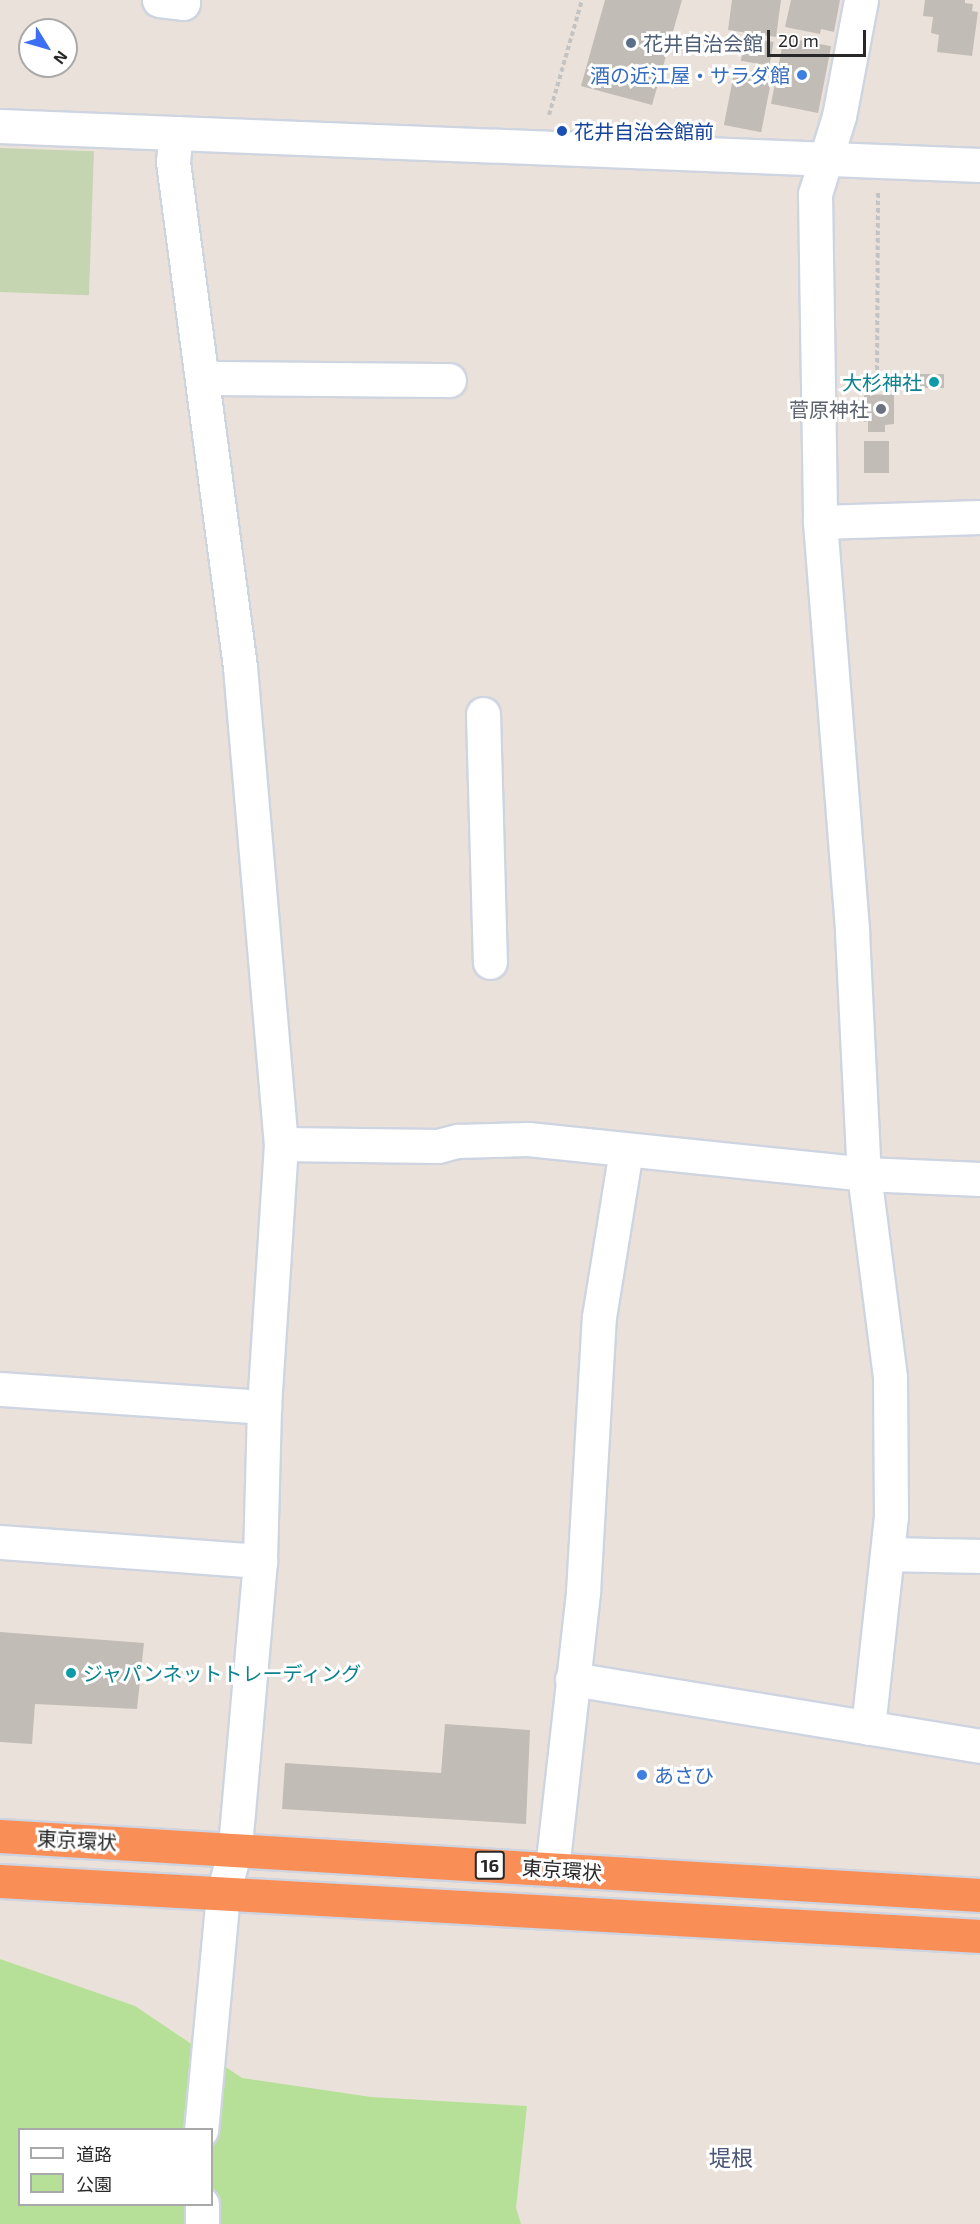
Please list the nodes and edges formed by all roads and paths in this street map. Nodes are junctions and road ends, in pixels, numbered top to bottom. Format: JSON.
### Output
{"nodes":[{"id":1,"x":159,"y":0,"type":"edge"},
{"id":2,"x":183,"y":0,"type":"edge"},
{"id":3,"x":582,"y":0,"type":"edge"},
{"id":4,"x":861,"y":0,"type":"edge"},
{"id":5,"x":0,"y":126,"type":"edge"},
{"id":6,"x":176,"y":133,"type":"junction"},
{"id":7,"x":540,"y":148,"type":"junction"},
{"id":8,"x":827,"y":161,"type":"junction"},
{"id":9,"x":878,"y":163,"type":"junction"},
{"id":10,"x":980,"y":165,"type":"edge"},
{"id":11,"x":204,"y":378,"type":"junction"},
{"id":12,"x":449,"y":380,"type":"dead end"},
{"id":13,"x":878,"y":385,"type":"dead end"},
{"id":14,"x":980,"y":517,"type":"edge"},
{"id":15,"x":820,"y":522,"type":"junction"},
{"id":16,"x":483,"y":714,"type":"dead end"},
{"id":17,"x":490,"y":962,"type":"dead end"},
{"id":18,"x":281,"y":1144,"type":"junction"},
{"id":19,"x":626,"y":1150,"type":"junction"},
{"id":20,"x":864,"y":1174,"type":"junction"},
{"id":21,"x":980,"y":1179,"type":"edge"},
{"id":22,"x":0,"y":1389,"type":"edge"},
{"id":23,"x":264,"y":1407,"type":"junction"},
{"id":24,"x":0,"y":1542,"type":"edge"},
{"id":25,"x":888,"y":1554,"type":"junction"},
{"id":26,"x":980,"y":1556,"type":"edge"},
{"id":27,"x":260,"y":1561,"type":"junction"},
{"id":28,"x":572,"y":1679,"type":"junction"},
{"id":29,"x":868,"y":1728,"type":"junction"},
{"id":30,"x":980,"y":1746,"type":"edge"},
{"id":31,"x":0,"y":1836,"type":"edge"},
{"id":32,"x":235,"y":1849,"type":"junction"},
{"id":33,"x":552,"y":1869,"type":"junction"},
{"id":34,"x":0,"y":1881,"type":"edge"},
{"id":35,"x":223,"y":1894,"type":"junction"},
{"id":36,"x":980,"y":1895,"type":"edge"},
{"id":37,"x":980,"y":1936,"type":"edge"},
{"id":38,"x":201,"y":2127,"type":"edge"},
{"id":39,"x":202,"y":2206,"type":"edge"},
{"id":40,"x":202,"y":2224,"type":"edge"}],
"edges":[{"from":1,"to":2,"type":"street"},
{"from":3,"to":7,"type":"path"},
{"from":4,"to":8,"type":"street"},
{"from":5,"to":6,"type":"street"},
{"from":6,"to":7,"type":"street"},
{"from":6,"to":11,"type":"street"},
{"from":7,"to":8,"type":"street"},
{"from":8,"to":9,"type":"street"},
{"from":8,"to":15,"type":"street"},
{"from":9,"to":10,"type":"street"},
{"from":9,"to":13,"type":"path"},
{"from":11,"to":12,"type":"street"},
{"from":11,"to":18,"type":"street"},
{"from":14,"to":15,"type":"street"},
{"from":15,"to":20,"type":"street"},
{"from":16,"to":17,"type":"street"},
{"from":18,"to":19,"type":"street"},
{"from":18,"to":23,"type":"street"},
{"from":19,"to":20,"type":"street"},
{"from":19,"to":28,"type":"street"},
{"from":20,"to":21,"type":"street"},
{"from":20,"to":25,"type":"street"},
{"from":22,"to":23,"type":"street"},
{"from":23,"to":27,"type":"street"},
{"from":24,"to":27,"type":"street"},
{"from":25,"to":26,"type":"street"},
{"from":25,"to":29,"type":"street"},
{"from":27,"to":32,"type":"street"},
{"from":28,"to":29,"type":"street"},
{"from":28,"to":33,"type":"street"},
{"from":29,"to":30,"type":"street"},
{"from":31,"to":32,"type":"highway","name":"東京環状","number":"16"},
{"from":32,"to":33,"type":"highway","name":"東京環状","number":"16"},
{"from":32,"to":35,"type":"street"},
{"from":33,"to":36,"type":"highway","name":"東京環状","number":"16"},
{"from":34,"to":35,"type":"highway","number":"16"},
{"from":35,"to":37,"type":"highway","number":"16"},
{"from":35,"to":38,"type":"street"},
{"from":39,"to":40,"type":"street"}]}
